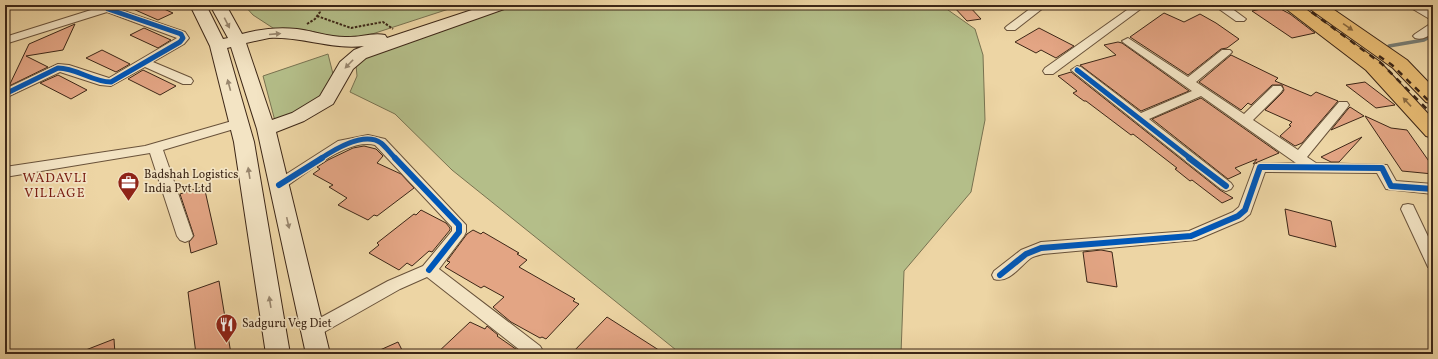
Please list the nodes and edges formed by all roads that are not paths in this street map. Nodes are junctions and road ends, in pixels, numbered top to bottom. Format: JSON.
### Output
{"nodes":[{"id":1,"x":91,"y":5,"type":"edge"},
{"id":2,"x":120,"y":5,"type":"edge"},
{"id":3,"x":198,"y":5,"type":"edge"},
{"id":4,"x":218,"y":5,"type":"edge"},
{"id":5,"x":480,"y":5,"type":"edge"},
{"id":6,"x":502,"y":5,"type":"edge"},
{"id":7,"x":1042,"y":5,"type":"edge"},
{"id":8,"x":1141,"y":5,"type":"edge"},
{"id":9,"x":1289,"y":5,"type":"edge"},
{"id":10,"x":1361,"y":5,"type":"edge"},
{"id":11,"x":1411,"y":5,"type":"edge"},
{"id":12,"x":1225,"y":6,"type":"edge"},
{"id":13,"x":1317,"y":6,"type":"edge"},
{"id":14,"x":108,"y":9,"type":"junction"},
{"id":15,"x":1240,"y":18,"type":"dead end"},
{"id":16,"x":1433,"y":18,"type":"edge"},
{"id":17,"x":1433,"y":25,"type":"edge"},
{"id":18,"x":1011,"y":28,"type":"dead end"},
{"id":19,"x":5,"y":31,"type":"edge"},
{"id":20,"x":399,"y":35,"type":"junction"},
{"id":21,"x":1418,"y":36,"type":"dead end"},
{"id":22,"x":5,"y":40,"type":"edge"},
{"id":23,"x":236,"y":40,"type":"junction"},
{"id":24,"x":1128,"y":41,"type":"dead end"},
{"id":25,"x":218,"y":46,"type":"junction"},
{"id":26,"x":1226,"y":52,"type":"dead end"},
{"id":27,"x":145,"y":63,"type":"junction"},
{"id":28,"x":1077,"y":70,"type":"dead end"},
{"id":29,"x":1049,"y":71,"type":"dead end"},
{"id":30,"x":187,"y":81,"type":"dead end"},
{"id":31,"x":1189,"y":82,"type":"junction"},
{"id":32,"x":1277,"y":89,"type":"dead end"},
{"id":33,"x":1202,"y":91,"type":"junction"},
{"id":34,"x":5,"y":94,"type":"edge"},
{"id":35,"x":1433,"y":98,"type":"edge"},
{"id":36,"x":1343,"y":105,"type":"dead end"},
{"id":37,"x":1140,"y":119,"type":"junction"},
{"id":38,"x":1245,"y":120,"type":"junction"},
{"id":39,"x":265,"y":125,"type":"junction"},
{"id":40,"x":240,"y":126,"type":"junction"},
{"id":41,"x":1433,"y":131,"type":"edge"},
{"id":42,"x":155,"y":147,"type":"junction"},
{"id":43,"x":1299,"y":157,"type":"junction"},
{"id":44,"x":1314,"y":168,"type":"junction"},
{"id":45,"x":5,"y":172,"type":"edge"},
{"id":46,"x":279,"y":185,"type":"junction"},
{"id":47,"x":1226,"y":186,"type":"dead end"},
{"id":48,"x":1433,"y":189,"type":"edge"},
{"id":49,"x":1408,"y":209,"type":"dead end"},
{"id":50,"x":186,"y":236,"type":"dead end"},
{"id":51,"x":1433,"y":262,"type":"edge"},
{"id":52,"x":429,"y":270,"type":"junction"},
{"id":53,"x":1000,"y":275,"type":"dead end"},
{"id":54,"x":313,"y":330,"type":"junction"},
{"id":55,"x":534,"y":351,"type":"dead end"},
{"id":56,"x":278,"y":354,"type":"edge"},
{"id":57,"x":318,"y":354,"type":"edge"}],
"edges":[{"from":1,"to":19,"type":"street"},
{"from":2,"to":14,"type":"street"},
{"from":3,"to":25,"type":"main road"},
{"from":4,"to":23,"type":"main road","one_way":true},
{"from":5,"to":20,"type":"main road"},
{"from":6,"to":20,"type":"main road"},
{"from":7,"to":18,"type":"street"},
{"from":8,"to":29,"type":"street"},
{"from":41,"to":9,"type":"highway","one_way":true},
{"from":10,"to":13,"type":"street"},
{"from":11,"to":16,"type":"street"},
{"from":12,"to":15,"type":"street"},
{"from":13,"to":35,"type":"highway","one_way":true},
{"from":14,"to":22,"type":"street"},
{"from":14,"to":27,"type":"street"},
{"from":17,"to":21,"type":"street"},
{"from":23,"to":20,"type":"main road","one_way":true},
{"from":20,"to":39,"type":"main road","one_way":true},
{"from":23,"to":25,"type":"main road"},
{"from":23,"to":39,"type":"main road"},
{"from":24,"to":31,"type":"street"},
{"from":40,"to":25,"type":"main road","one_way":true},
{"from":26,"to":31,"type":"street"},
{"from":27,"to":30,"type":"street"},
{"from":27,"to":34,"type":"street"},
{"from":28,"to":37,"type":"street"},
{"from":31,"to":33,"type":"street"},
{"from":32,"to":38,"type":"street"},
{"from":33,"to":37,"type":"street"},
{"from":33,"to":38,"type":"street"},
{"from":36,"to":43,"type":"street"},
{"from":37,"to":47,"type":"street"},
{"from":38,"to":43,"type":"street"},
{"from":39,"to":40,"type":"main road"},
{"from":39,"to":46,"type":"main road"},
{"from":40,"to":42,"type":"street"},
{"from":56,"to":40,"type":"main road","one_way":true},
{"from":42,"to":45,"type":"street"},
{"from":42,"to":50,"type":"street"},
{"from":43,"to":44,"type":"street"},
{"from":44,"to":48,"type":"street"},
{"from":44,"to":53,"type":"street"},
{"from":46,"to":52,"type":"street"},
{"from":46,"to":54,"type":"main road","one_way":true},
{"from":49,"to":51,"type":"street"},
{"from":52,"to":54,"type":"street"},
{"from":52,"to":55,"type":"street"},
{"from":54,"to":57,"type":"main road"}]}
